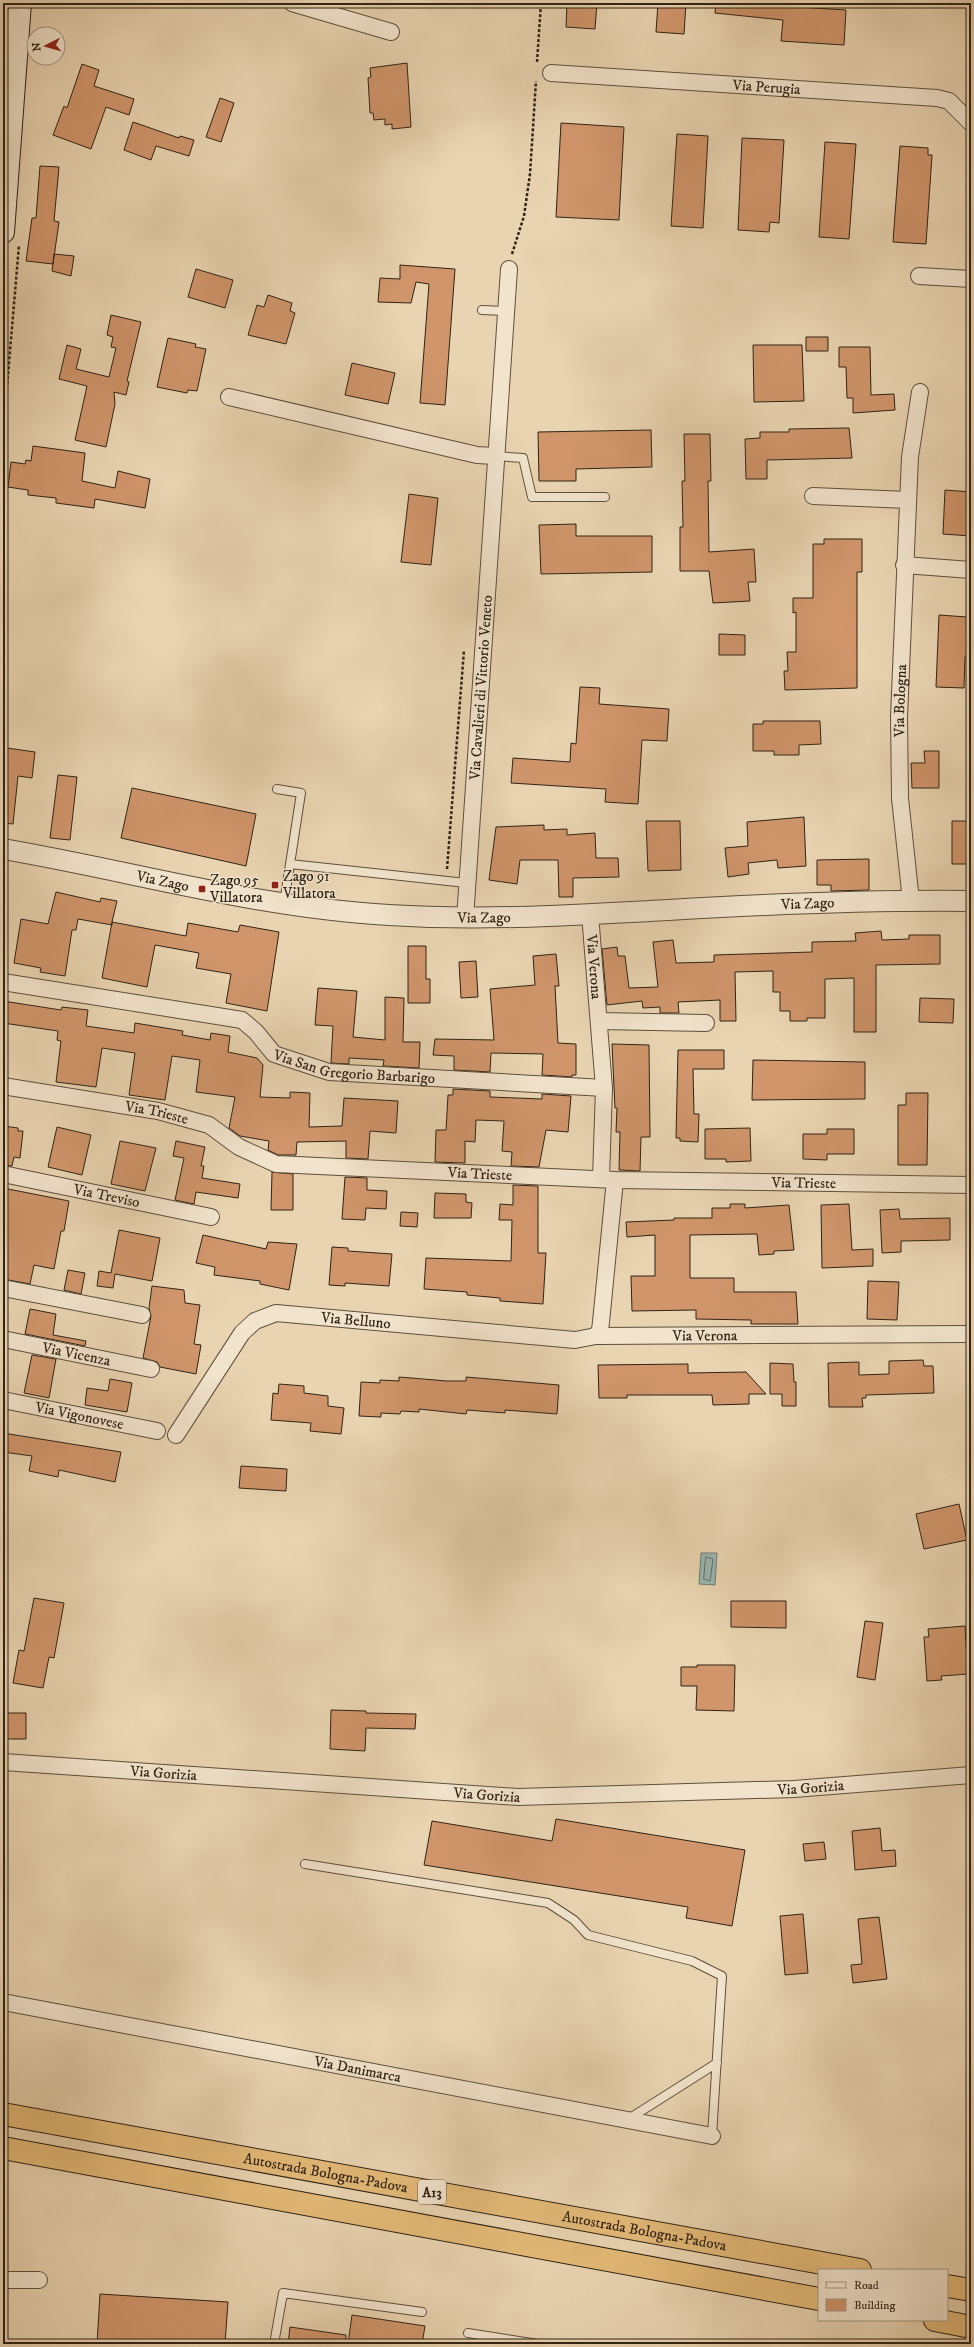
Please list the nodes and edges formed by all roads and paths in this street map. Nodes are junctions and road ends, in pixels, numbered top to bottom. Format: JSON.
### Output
{"nodes":[{"id":1,"x":292,"y":3,"type":"edge"},
{"id":2,"x":541,"y":3,"type":"edge"},
{"id":3,"x":14,"y":11,"type":"edge"},
{"id":4,"x":391,"y":32,"type":"dead end"},
{"id":5,"x":537,"y":63,"type":"dead end"},
{"id":6,"x":552,"y":73,"type":"dead end"},
{"id":7,"x":536,"y":79,"type":"dead end"},
{"id":8,"x":971,"y":123,"type":"edge"},
{"id":9,"x":6,"y":161,"type":"edge"},
{"id":10,"x":3,"y":232,"type":"edge"},
{"id":11,"x":509,"y":269,"type":"joint"},
{"id":12,"x":919,"y":276,"type":"dead end"},
{"id":13,"x":971,"y":279,"type":"edge"},
{"id":14,"x":482,"y":310,"type":"dead end"},
{"id":15,"x":505,"y":311,"type":"junction"},
{"id":16,"x":920,"y":392,"type":"dead end"},
{"id":17,"x":230,"y":397,"type":"dead end"},
{"id":18,"x":495,"y":456,"type":"junction"},
{"id":19,"x":813,"y":496,"type":"dead end"},
{"id":20,"x":604,"y":497,"type":"dead end"},
{"id":21,"x":908,"y":500,"type":"junction"},
{"id":22,"x":904,"y":565,"type":"junction"},
{"id":23,"x":971,"y":570,"type":"edge"},
{"id":24,"x":277,"y":789,"type":"dead end"},
{"id":25,"x":3,"y":850,"type":"edge"},
{"id":26,"x":290,"y":864,"type":"junction"},
{"id":27,"x":466,"y":883,"type":"junction"},
{"id":28,"x":911,"y":901,"type":"junction"},
{"id":29,"x":971,"y":901,"type":"edge"},
{"id":30,"x":284,"y":904,"type":"junction"},
{"id":31,"x":590,"y":914,"type":"junction"},
{"id":32,"x":465,"y":919,"type":"junction"},
{"id":33,"x":3,"y":982,"type":"edge"},
{"id":34,"x":599,"y":1021,"type":"junction"},
{"id":35,"x":706,"y":1023,"type":"dead end"},
{"id":36,"x":3,"y":1086,"type":"edge"},
{"id":37,"x":604,"y":1088,"type":"junction"},
{"id":38,"x":3,"y":1174,"type":"edge"},
{"id":39,"x":608,"y":1179,"type":"junction"},
{"id":40,"x":971,"y":1184,"type":"edge"},
{"id":41,"x":211,"y":1217,"type":"dead end"},
{"id":42,"x":3,"y":1288,"type":"edge"},
{"id":43,"x":142,"y":1315,"type":"dead end"},
{"id":44,"x":971,"y":1334,"type":"edge"},
{"id":45,"x":596,"y":1336,"type":"junction"},
{"id":46,"x":3,"y":1339,"type":"edge"},
{"id":47,"x":151,"y":1369,"type":"dead end"},
{"id":48,"x":3,"y":1400,"type":"edge"},
{"id":49,"x":157,"y":1431,"type":"dead end"},
{"id":50,"x":176,"y":1435,"type":"dead end"},
{"id":51,"x":3,"y":1762,"type":"edge"},
{"id":52,"x":971,"y":1775,"type":"edge"},
{"id":53,"x":305,"y":1864,"type":"dead end"},
{"id":54,"x":3,"y":2002,"type":"edge"},
{"id":55,"x":717,"y":2063,"type":"junction"},
{"id":56,"x":3,"y":2114,"type":"edge"},
{"id":57,"x":626,"y":2120,"type":"junction"},
{"id":58,"x":712,"y":2136,"type":"joint"},
{"id":59,"x":3,"y":2148,"type":"edge"},
{"id":60,"x":855,"y":2269,"type":"edge"},
{"id":61,"x":3,"y":2280,"type":"edge"},
{"id":62,"x":39,"y":2280,"type":"dead end"},
{"id":63,"x":948,"y":2286,"type":"edge"},
{"id":64,"x":971,"y":2290,"type":"edge"},
{"id":65,"x":818,"y":2298,"type":"edge"},
{"id":66,"x":422,"y":2312,"type":"dead end"},
{"id":67,"x":940,"y":2321,"type":"edge"},
{"id":68,"x":971,"y":2327,"type":"edge"},
{"id":69,"x":468,"y":2333,"type":"dead end"},
{"id":70,"x":274,"y":2344,"type":"edge"},
{"id":71,"x":538,"y":2344,"type":"edge"}],
"edges":[{"from":1,"to":4,"type":"street"},
{"from":2,"to":5,"type":"path"},
{"from":3,"to":9,"type":"main road"},
{"from":6,"to":8,"type":"street","name":"Via Perugia"},
{"from":7,"to":11,"type":"path"},
{"from":9,"to":10,"type":"main road"},
{"from":11,"to":15,"type":"street","name":"Via Cavalieri di Vittorio Veneto"},
{"from":12,"to":13,"type":"street"},
{"from":14,"to":15,"type":"lane"},
{"from":15,"to":18,"type":"street","name":"Via Cavalieri di Vittorio Veneto"},
{"from":16,"to":21,"type":"street","name":"Via Bologna"},
{"from":17,"to":18,"type":"street"},
{"from":18,"to":20,"type":"lane"},
{"from":18,"to":27,"type":"street","name":"Via Cavalieri di Vittorio Veneto"},
{"from":19,"to":21,"type":"street"},
{"from":21,"to":22,"type":"street","name":"Via Bologna"},
{"from":22,"to":23,"type":"street"},
{"from":22,"to":28,"type":"street","name":"Via Bologna"},
{"from":24,"to":26,"type":"lane"},
{"from":25,"to":30,"type":"street","name":"Via Zago"},
{"from":26,"to":27,"type":"lane"},
{"from":26,"to":30,"type":"lane"},
{"from":27,"to":32,"type":"street","name":"Via Cavalieri di Vittorio Veneto"},
{"from":28,"to":29,"type":"street","name":"Via Zago"},
{"from":28,"to":31,"type":"street","name":"Via Zago"},
{"from":30,"to":32,"type":"street","name":"Via Zago"},
{"from":31,"to":32,"type":"street","name":"Via Zago"},
{"from":31,"to":34,"type":"street","name":"Via Verona"},
{"from":33,"to":37,"type":"street","name":"Via San Gregorio Barbarigo"},
{"from":34,"to":35,"type":"street","name":"Via Verona"},
{"from":34,"to":37,"type":"street","name":"Via Verona"},
{"from":36,"to":39,"type":"street","name":"Via Trieste"},
{"from":37,"to":39,"type":"street","name":"Via Verona"},
{"from":38,"to":41,"type":"street","name":"Via Treviso"},
{"from":39,"to":40,"type":"street","name":"Via Trieste"},
{"from":39,"to":45,"type":"street","name":"Via Verona"},
{"from":42,"to":43,"type":"street"},
{"from":44,"to":45,"type":"street","name":"Via Verona"},
{"from":45,"to":50,"type":"street","name":"Via Belluno"},
{"from":46,"to":47,"type":"street","name":"Via Vicenza"},
{"from":48,"to":49,"type":"street","name":"Via Vigonovese"},
{"from":51,"to":52,"type":"street","name":"Via Gorizia"},
{"from":53,"to":55,"type":"lane"},
{"from":54,"to":57,"type":"street","name":"Via Danimarca"},
{"from":55,"to":57,"type":"lane"},
{"from":55,"to":58,"type":"lane"},
{"from":56,"to":60,"type":"highway","name":"Autostrada Bologna-Padova","number":"A13"},
{"from":57,"to":58,"type":"street","name":"Via Danimarca"},
{"from":59,"to":65,"type":"highway","number":"A13"},
{"from":61,"to":62,"type":"street"},
{"from":63,"to":64,"type":"highway"},
{"from":66,"to":70,"type":"lane"},
{"from":67,"to":68,"type":"highway"},
{"from":69,"to":71,"type":"lane"}]}
